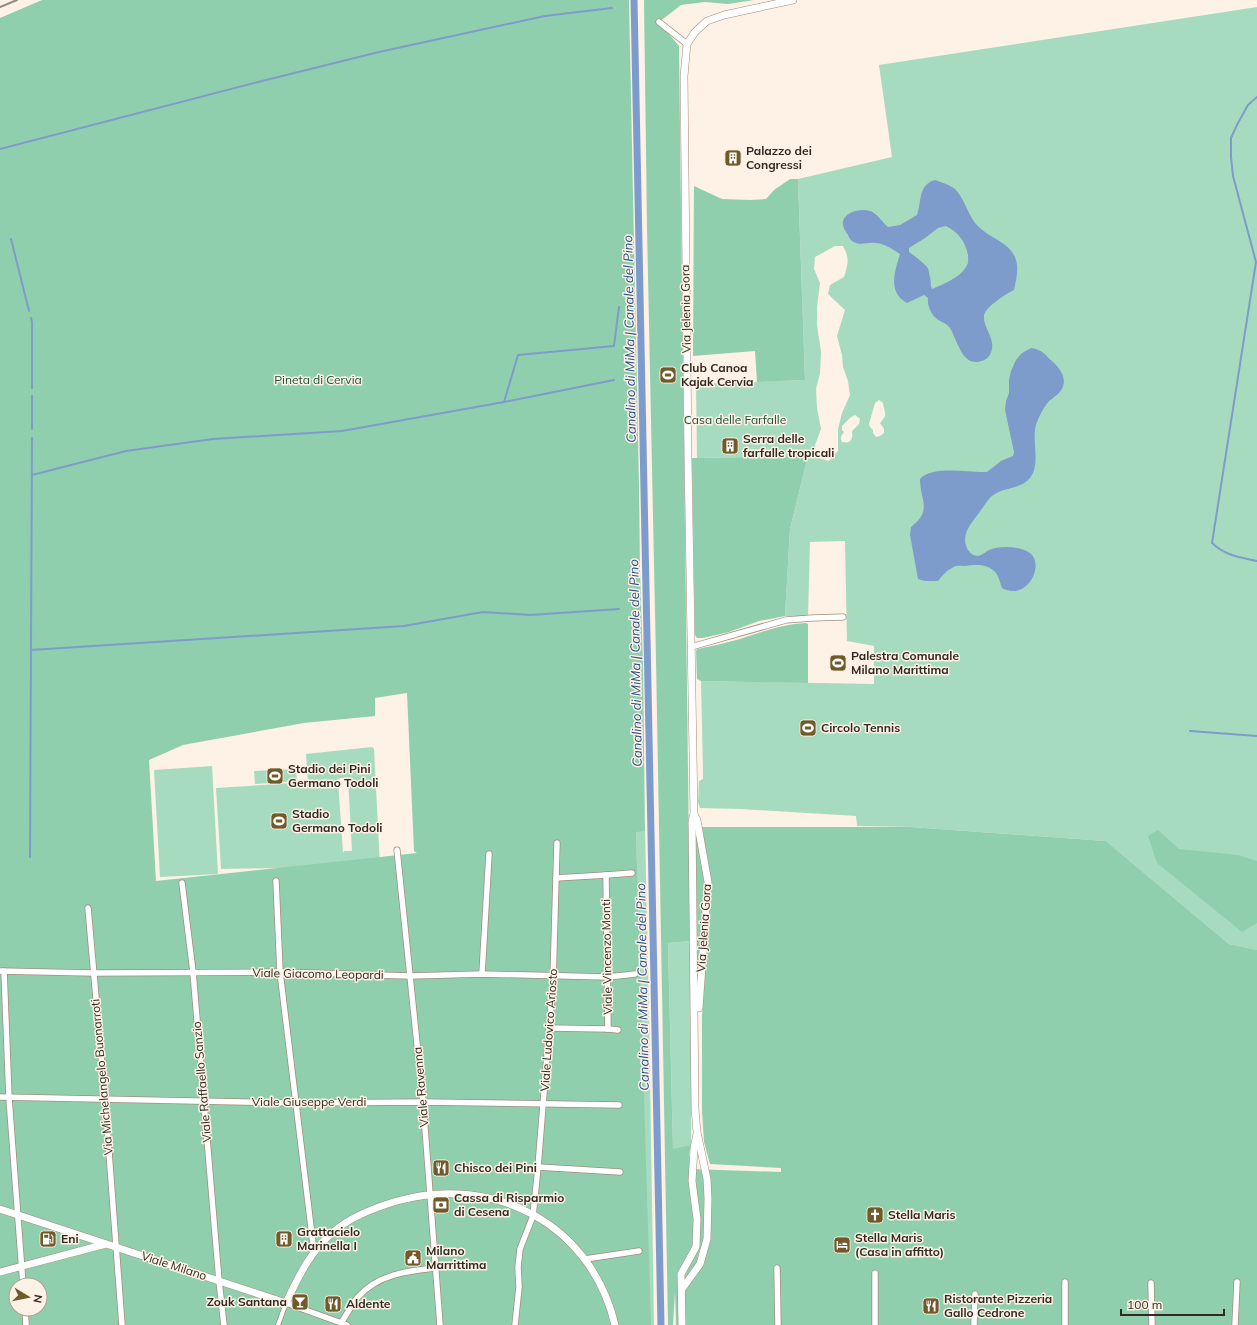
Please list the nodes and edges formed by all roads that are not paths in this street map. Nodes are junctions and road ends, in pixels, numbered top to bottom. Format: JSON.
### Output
{"nodes":[{"id":1,"x":793,"y":0,"type":"edge"},
{"id":2,"x":659,"y":22,"type":"dead end"},
{"id":3,"x":688,"y":44,"type":"junction"},
{"id":4,"x":843,"y":617,"type":"dead end"},
{"id":5,"x":691,"y":647,"type":"junction"},
{"id":6,"x":694,"y":814,"type":"junction"},
{"id":7,"x":557,"y":843,"type":"dead end"},
{"id":8,"x":397,"y":850,"type":"dead end"},
{"id":9,"x":489,"y":854,"type":"dead end"},
{"id":10,"x":632,"y":873,"type":"dead end"},
{"id":11,"x":606,"y":876,"type":"junction"},
{"id":12,"x":556,"y":878,"type":"junction"},
{"id":13,"x":276,"y":881,"type":"dead end"},
{"id":14,"x":182,"y":883,"type":"dead end"},
{"id":15,"x":88,"y":908,"type":"dead end"},
{"id":16,"x":2,"y":971,"type":"edge"},
{"id":17,"x":194,"y":972,"type":"junction"},
{"id":18,"x":280,"y":972,"type":"junction"},
{"id":19,"x":93,"y":973,"type":"junction"},
{"id":20,"x":482,"y":974,"type":"junction"},
{"id":21,"x":635,"y":974,"type":"dead end"},
{"id":22,"x":410,"y":976,"type":"junction"},
{"id":23,"x":553,"y":977,"type":"junction"},
{"id":24,"x":608,"y":977,"type":"junction"},
{"id":25,"x":550,"y":1028,"type":"junction"},
{"id":26,"x":608,"y":1029,"type":"junction"},
{"id":27,"x":618,"y":1030,"type":"dead end"},
{"id":28,"x":695,"y":1043,"type":"junction"},
{"id":29,"x":0,"y":1097,"type":"edge"},
{"id":30,"x":9,"y":1098,"type":"junction"},
{"id":31,"x":105,"y":1099,"type":"junction"},
{"id":32,"x":203,"y":1101,"type":"junction"},
{"id":33,"x":423,"y":1102,"type":"junction"},
{"id":34,"x":297,"y":1103,"type":"junction"},
{"id":35,"x":543,"y":1104,"type":"junction"},
{"id":36,"x":619,"y":1105,"type":"dead end"},
{"id":37,"x":697,"y":1132,"type":"junction"},
{"id":38,"x":538,"y":1167,"type":"junction"},
{"id":39,"x":620,"y":1172,"type":"dead end"},
{"id":40,"x":430,"y":1194,"type":"junction"},
{"id":41,"x":0,"y":1209,"type":"edge"},
{"id":42,"x":17,"y":1215,"type":"junction"},
{"id":43,"x":533,"y":1216,"type":"junction"},
{"id":44,"x":88,"y":1237,"type":"junction"},
{"id":45,"x":107,"y":1244,"type":"junction"},
{"id":46,"x":116,"y":1246,"type":"junction"},
{"id":47,"x":88,"y":1249,"type":"junction"},
{"id":48,"x":314,"y":1252,"type":"junction"},
{"id":49,"x":639,"y":1252,"type":"dead end"},
{"id":50,"x":584,"y":1259,"type":"junction"},
{"id":51,"x":21,"y":1266,"type":"junction"},
{"id":52,"x":436,"y":1268,"type":"junction"},
{"id":53,"x":777,"y":1268,"type":"dead end"},
{"id":54,"x":0,"y":1272,"type":"edge"},
{"id":55,"x":875,"y":1273,"type":"dead end"},
{"id":56,"x":22,"y":1277,"type":"edge"},
{"id":57,"x":219,"y":1281,"type":"junction"},
{"id":58,"x":1065,"y":1282,"type":"dead end"},
{"id":59,"x":1237,"y":1282,"type":"dead end"},
{"id":60,"x":1151,"y":1283,"type":"dead end"},
{"id":61,"x":682,"y":1289,"type":"junction"},
{"id":62,"x":975,"y":1294,"type":"dead end"},
{"id":63,"x":286,"y":1303,"type":"junction"},
{"id":64,"x":344,"y":1324,"type":"edge"},
{"id":65,"x":122,"y":1325,"type":"edge"},
{"id":66,"x":224,"y":1325,"type":"edge"},
{"id":67,"x":278,"y":1325,"type":"edge"},
{"id":68,"x":440,"y":1325,"type":"edge"},
{"id":69,"x":515,"y":1325,"type":"edge"},
{"id":70,"x":614,"y":1325,"type":"edge"},
{"id":71,"x":682,"y":1325,"type":"edge"},
{"id":72,"x":778,"y":1325,"type":"edge"},
{"id":73,"x":875,"y":1325,"type":"edge"},
{"id":74,"x":974,"y":1325,"type":"edge"},
{"id":75,"x":1065,"y":1325,"type":"edge"},
{"id":76,"x":1152,"y":1325,"type":"edge"},
{"id":77,"x":1235,"y":1325,"type":"edge"}],
"edges":[{"from":1,"to":3,"type":"street","name":"Via Jelenia Gora"},
{"from":2,"to":3,"type":"street"},
{"from":3,"to":5,"type":"street","name":"Via Jelenia Gora"},
{"from":4,"to":5,"type":"street"},
{"from":5,"to":6,"type":"street","name":"Via Jelenia Gora"},
{"from":6,"to":28,"type":"street","name":"Via Jelenia Gora"},
{"from":6,"to":28,"type":"street","name":"Via Jelenia Gora"},
{"from":7,"to":12,"type":"street","name":"Viale Ludovico Ariosto"},
{"from":8,"to":22,"type":"street","name":"Viale Ravenna"},
{"from":9,"to":20,"type":"street"},
{"from":10,"to":11,"type":"street"},
{"from":11,"to":12,"type":"street"},
{"from":11,"to":24,"type":"street","name":"Viale Vincenzo Monti"},
{"from":12,"to":23,"type":"street","name":"Viale Ludovico Ariosto"},
{"from":13,"to":18,"type":"street"},
{"from":14,"to":17,"type":"street","name":"Viale Raffaello Sanzio"},
{"from":15,"to":19,"type":"street","name":"Via Michelangelo Buonarroti"},
{"from":16,"to":19,"type":"street","name":"Viale Giacomo Leopardi"},
{"from":16,"to":30,"type":"street"},
{"from":17,"to":18,"type":"street","name":"Viale Giacomo Leopardi"},
{"from":17,"to":19,"type":"street","name":"Viale Giacomo Leopardi"},
{"from":17,"to":32,"type":"street","name":"Viale Raffaello Sanzio"},
{"from":18,"to":22,"type":"street","name":"Viale Giacomo Leopardi"},
{"from":18,"to":34,"type":"street"},
{"from":19,"to":31,"type":"street","name":"Via Michelangelo Buonarroti"},
{"from":20,"to":22,"type":"street","name":"Viale Giacomo Leopardi"},
{"from":20,"to":23,"type":"street","name":"Viale Giacomo Leopardi"},
{"from":21,"to":24,"type":"street","name":"Viale Giacomo Leopardi"},
{"from":22,"to":33,"type":"street","name":"Viale Ravenna"},
{"from":23,"to":24,"type":"street","name":"Viale Giacomo Leopardi"},
{"from":23,"to":25,"type":"street","name":"Viale Ludovico Ariosto"},
{"from":24,"to":26,"type":"street","name":"Viale Vincenzo Monti"},
{"from":25,"to":26,"type":"street","name":"Viale Vincenzo Monti"},
{"from":25,"to":35,"type":"street","name":"Viale Ludovico Ariosto"},
{"from":26,"to":27,"type":"street"},
{"from":28,"to":37,"type":"street","name":"Via Jelenia Gora"},
{"from":29,"to":30,"type":"street","name":"Viale Giuseppe Verdi"},
{"from":30,"to":31,"type":"street","name":"Viale Giuseppe Verdi"},
{"from":30,"to":42,"type":"street"},
{"from":31,"to":32,"type":"street","name":"Viale Giuseppe Verdi"},
{"from":31,"to":46,"type":"street","name":"Via Michelangelo Buonarroti"},
{"from":32,"to":34,"type":"street","name":"Viale Giuseppe Verdi"},
{"from":32,"to":57,"type":"street","name":"Viale Raffaello Sanzio"},
{"from":33,"to":34,"type":"street","name":"Viale Giuseppe Verdi"},
{"from":33,"to":35,"type":"street","name":"Viale Giuseppe Verdi"},
{"from":33,"to":40,"type":"street","name":"Viale Ravenna"},
{"from":34,"to":48,"type":"street"},
{"from":35,"to":36,"type":"street","name":"Viale Giuseppe Verdi"},
{"from":35,"to":38,"type":"street","name":"Viale Ludovico Ariosto"},
{"from":37,"to":61,"type":"street","name":"Via Jelenia Gora"},
{"from":37,"to":61,"type":"street","name":"Via Jelenia Gora"},
{"from":38,"to":39,"type":"street"},
{"from":38,"to":43,"type":"street","name":"Viale Ludovico Ariosto"},
{"from":40,"to":43,"type":"street"},
{"from":40,"to":48,"type":"street"},
{"from":40,"to":52,"type":"street","name":"Viale Ravenna"},
{"from":41,"to":42,"type":"street","name":"Viale Milano"},
{"from":42,"to":44,"type":"street","name":"Viale Milano"},
{"from":42,"to":51,"type":"street"},
{"from":43,"to":50,"type":"street"},
{"from":43,"to":69,"type":"street","name":"Viale Ludovico Ariosto"},
{"from":44,"to":45,"type":"street","name":"Viale Milano"},
{"from":44,"to":47,"type":"street"},
{"from":45,"to":46,"type":"street","name":"Viale Milano"},
{"from":45,"to":47,"type":"street"},
{"from":46,"to":57,"type":"street","name":"Viale Milano"},
{"from":46,"to":65,"type":"street","name":"Via Michelangelo Buonarroti"},
{"from":47,"to":51,"type":"street"},
{"from":48,"to":63,"type":"street"},
{"from":49,"to":50,"type":"street"},
{"from":50,"to":70,"type":"street"},
{"from":51,"to":54,"type":"street"},
{"from":51,"to":56,"type":"street"},
{"from":52,"to":64,"type":"street"},
{"from":52,"to":68,"type":"street","name":"Viale Ravenna"},
{"from":53,"to":72,"type":"street"},
{"from":55,"to":73,"type":"street"},
{"from":57,"to":63,"type":"street","name":"Viale Milano"},
{"from":57,"to":66,"type":"street","name":"Viale Raffaello Sanzio"},
{"from":58,"to":75,"type":"street"},
{"from":59,"to":77,"type":"street"},
{"from":60,"to":76,"type":"street"},
{"from":61,"to":71,"type":"street","name":"Via Jelenia Gora"},
{"from":62,"to":74,"type":"street"},
{"from":63,"to":64,"type":"street","name":"Viale Milano"},
{"from":63,"to":67,"type":"street"}]}
